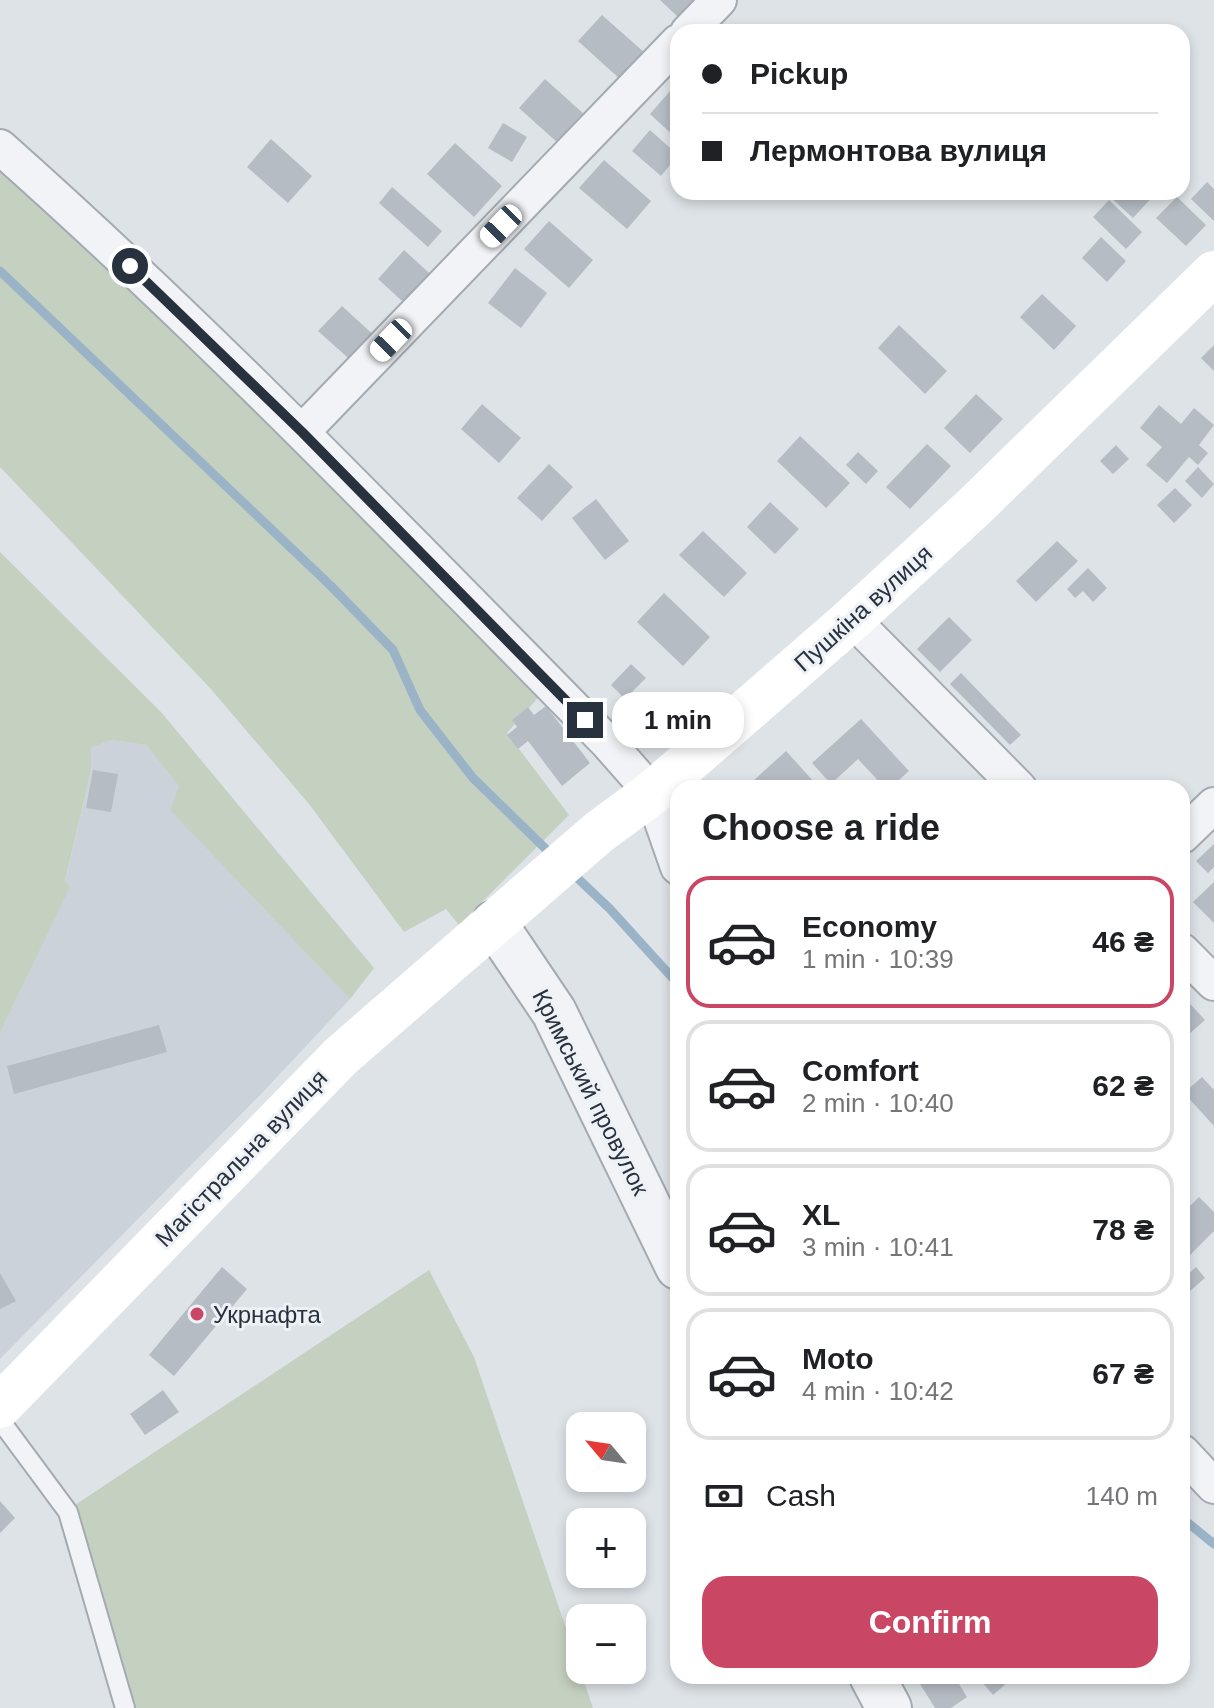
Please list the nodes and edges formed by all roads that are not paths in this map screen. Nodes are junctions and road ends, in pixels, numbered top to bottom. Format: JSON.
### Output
{"nodes":[{"id":1,"x":719,"y":0,"type":"edge"},
{"id":2,"x":696,"y":24,"type":"edge"},
{"id":3,"x":670,"y":50,"type":"edge"},
{"id":4,"x":0,"y":147,"type":"edge"},
{"id":5,"x":1214,"y":273,"type":"edge"},
{"id":6,"x":302,"y":432,"type":"junction"},
{"id":7,"x":852,"y":619,"type":"junction"},
{"id":8,"x":1011,"y":780,"type":"edge"},
{"id":9,"x":652,"y":793,"type":"junction"},
{"id":10,"x":1214,"y":805,"type":"edge"},
{"id":11,"x":1190,"y":828,"type":"edge"},
{"id":12,"x":670,"y":844,"type":"edge"},
{"id":13,"x":494,"y":923,"type":"junction"},
{"id":14,"x":1190,"y":959,"type":"edge"},
{"id":15,"x":1214,"y":983,"type":"edge"},
{"id":16,"x":670,"y":1251,"type":"edge"},
{"id":17,"x":0,"y":1406,"type":"edge"},
{"id":18,"x":0,"y":1420,"type":"edge"},
{"id":19,"x":1190,"y":1460,"type":"edge"},
{"id":20,"x":1214,"y":1486,"type":"edge"},
{"id":21,"x":876,"y":1684,"type":"edge"},
{"id":22,"x":125,"y":1708,"type":"edge"},
{"id":23,"x":889,"y":1708,"type":"edge"}],
"edges":[{"from":1,"to":2,"type":"street"},
{"from":3,"to":6,"type":"street"},
{"from":4,"to":6,"type":"street"},
{"from":5,"to":7,"type":"main road","name":"Пушкіна вулиця"},
{"from":6,"to":9,"type":"street"},
{"from":7,"to":8,"type":"street"},
{"from":7,"to":9,"type":"main road","name":"Пушкіна вулиця"},
{"from":9,"to":12,"type":"street"},
{"from":9,"to":13,"type":"main road","name":"Пушкіна вулиця"},
{"from":10,"to":11,"type":"street"},
{"from":13,"to":16,"type":"street","name":"Кримський провулок"},
{"from":13,"to":17,"type":"main road","name":"Магістральна вулиця"},
{"from":14,"to":15,"type":"street"},
{"from":18,"to":22,"type":"lane"},
{"from":19,"to":20,"type":"street"},
{"from":21,"to":23,"type":"street"}]}
